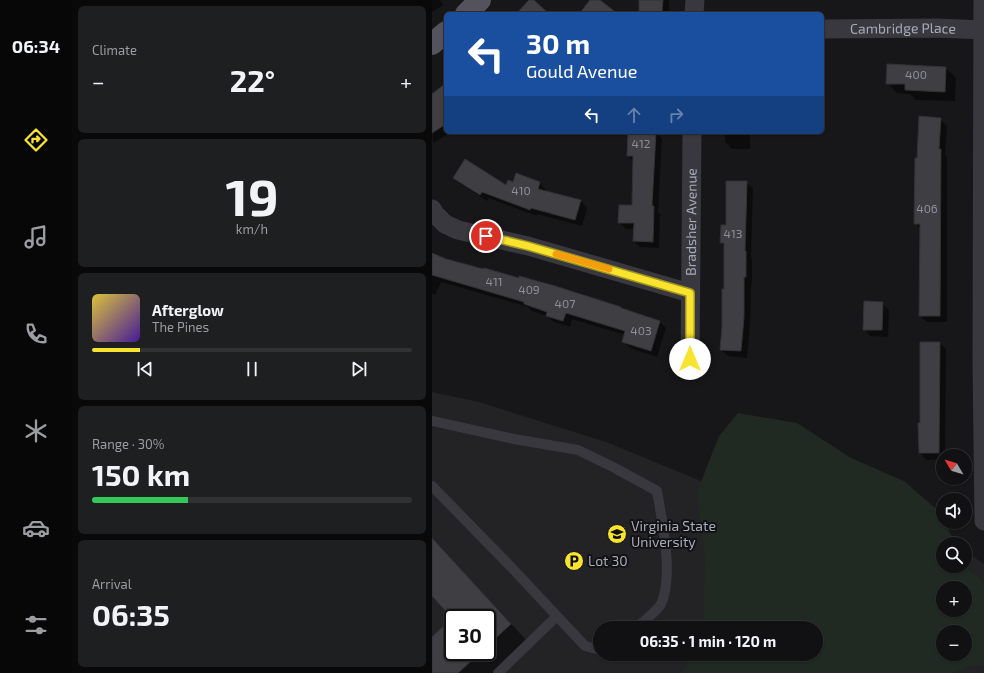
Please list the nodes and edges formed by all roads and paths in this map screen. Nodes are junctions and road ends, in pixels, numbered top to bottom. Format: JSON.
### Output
{"nodes":[{"id":1,"x":480,"y":0,"type":"edge"},
{"id":2,"x":695,"y":0,"type":"edge"},
{"id":3,"x":983,"y":0,"type":"edge"},
{"id":4,"x":468,"y":12,"type":"edge"},
{"id":5,"x":694,"y":12,"type":"edge"},
{"id":6,"x":824,"y":29,"type":"edge"},
{"id":7,"x":983,"y":30,"type":"edge"},
{"id":8,"x":444,"y":34,"type":"edge"},
{"id":9,"x":432,"y":44,"type":"edge"},
{"id":10,"x":692,"y":134,"type":"edge"},
{"id":11,"x":432,"y":209,"type":"edge"},
{"id":12,"x":690,"y":293,"type":"junction"},
{"id":13,"x":690,"y":359,"type":"dead end"},
{"id":14,"x":432,"y":421,"type":"edge"},
{"id":15,"x":432,"y":486,"type":"edge"},
{"id":16,"x":984,"y":521,"type":"edge"},
{"id":17,"x":556,"y":616,"type":"junction"},
{"id":18,"x":644,"y":621,"type":"edge"},
{"id":19,"x":593,"y":648,"type":"edge"},
{"id":20,"x":498,"y":673,"type":"edge"}],
"edges":[{"from":1,"to":4,"type":"main road"},
{"from":2,"to":5,"type":"street"},
{"from":3,"to":7,"type":"street"},
{"from":6,"to":7,"type":"street","name":"Cambridge Place"},
{"from":7,"to":16,"type":"street"},
{"from":8,"to":9,"type":"main road"},
{"from":10,"to":12,"type":"street","name":"Bradsher Avenue"},
{"from":11,"to":12,"type":"street"},
{"from":12,"to":13,"type":"street","name":"Bradsher Avenue"},
{"from":14,"to":18,"type":"lane"},
{"from":15,"to":17,"type":"lane"},
{"from":17,"to":19,"type":"lane"},
{"from":17,"to":20,"type":"lane"}]}
